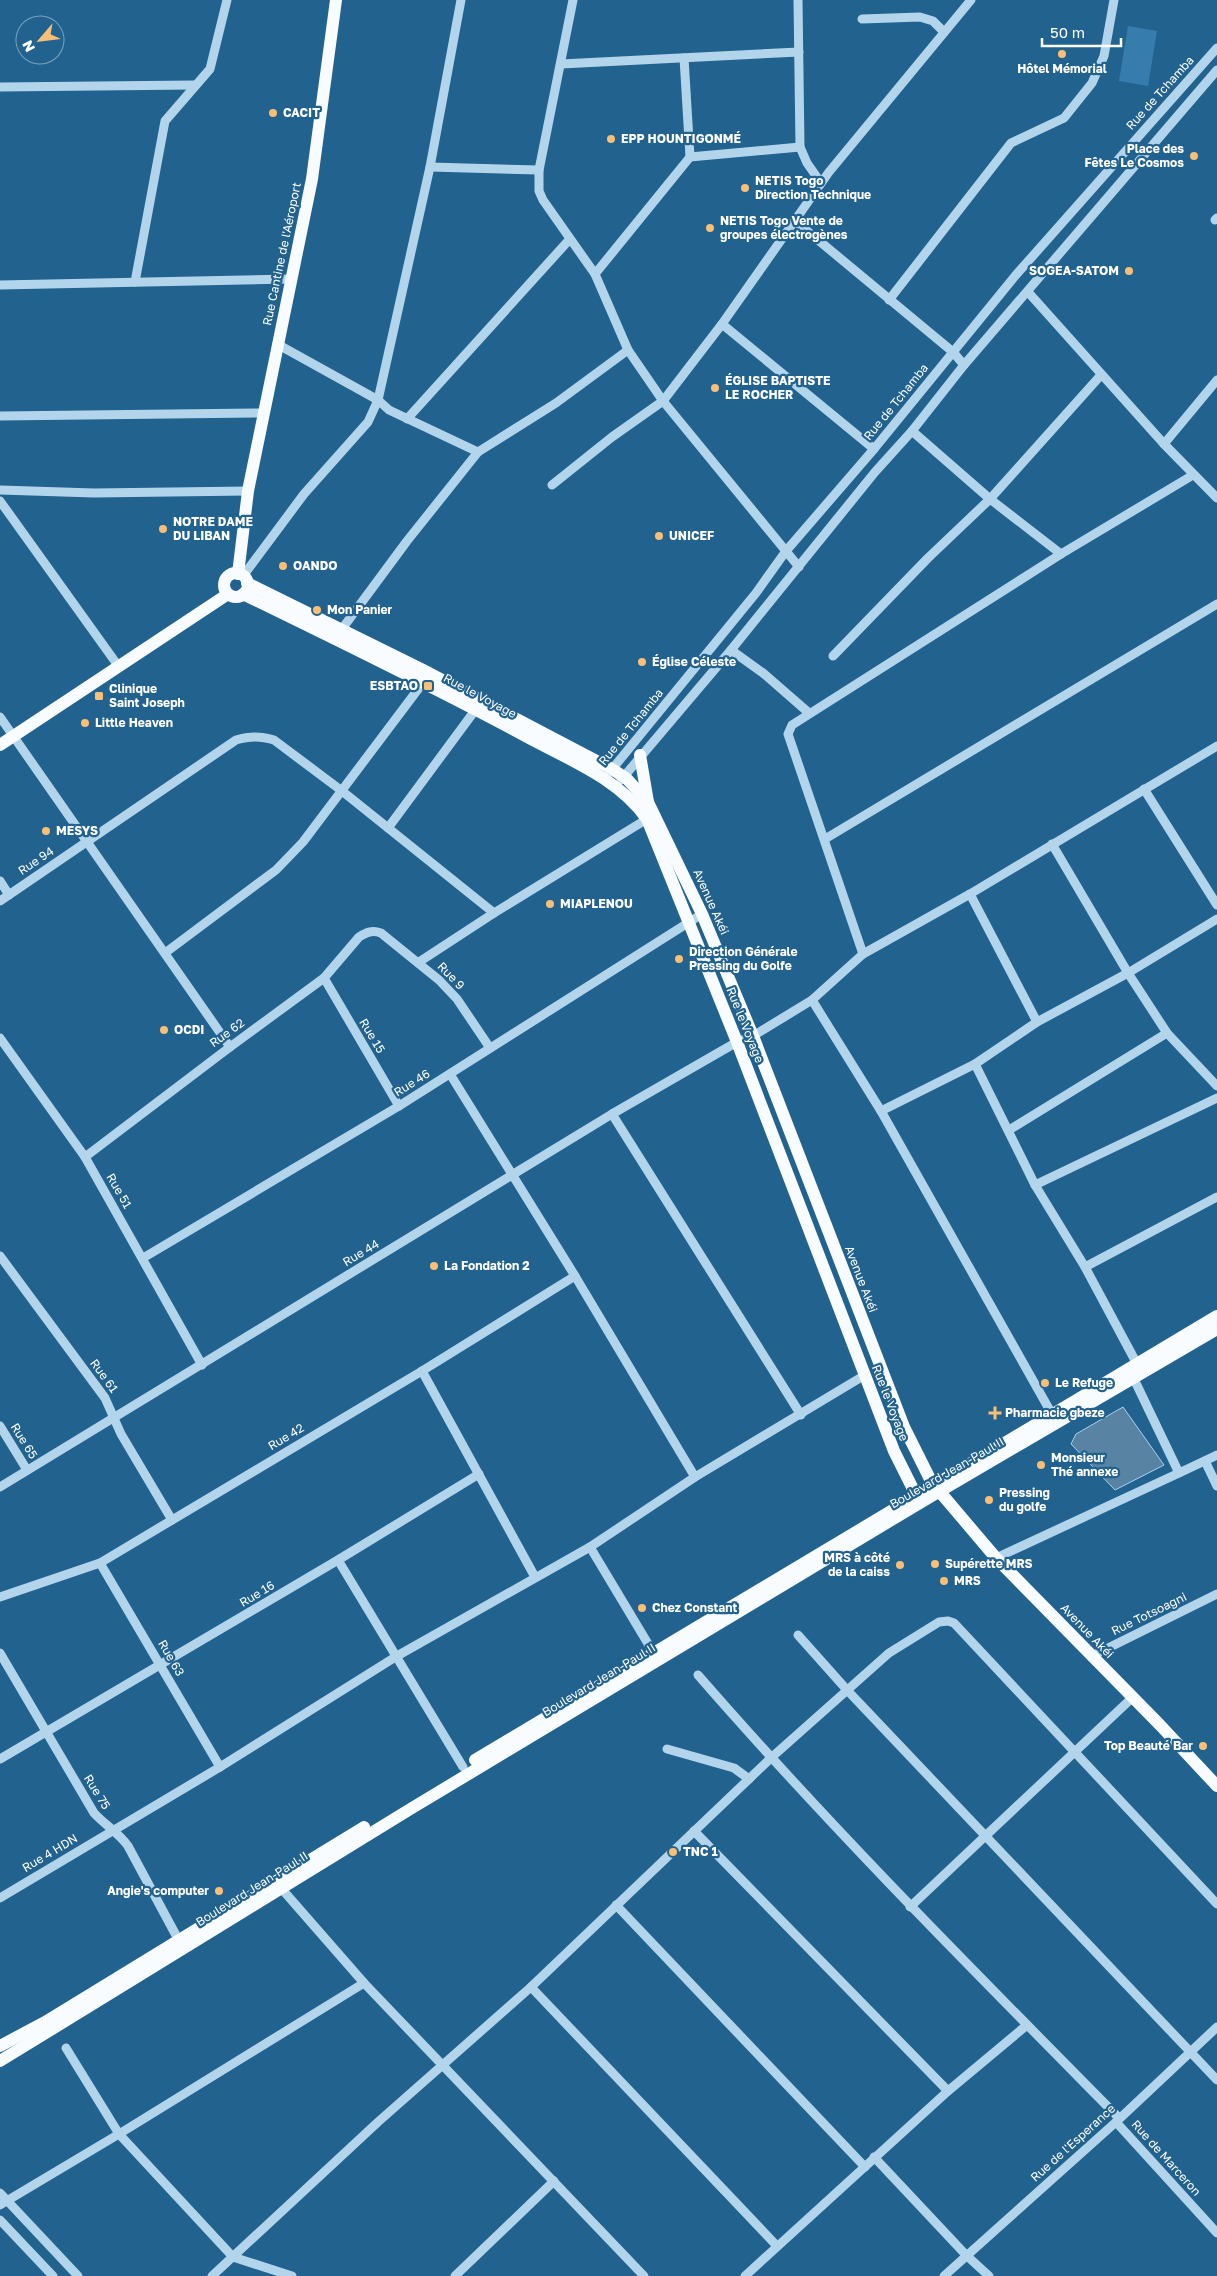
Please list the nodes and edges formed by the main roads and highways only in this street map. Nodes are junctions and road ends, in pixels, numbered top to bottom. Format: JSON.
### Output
{"nodes":[{"id":1,"x":336,"y":0,"type":"edge"},
{"id":2,"x":243,"y":582,"type":"junction"},
{"id":3,"x":228,"y":594,"type":"junction"},
{"id":4,"x":426,"y":677,"type":"junction"},
{"id":5,"x":0,"y":745,"type":"edge"},
{"id":6,"x":640,"y":755,"type":"road end"},
{"id":7,"x":608,"y":774,"type":"junction"},
{"id":8,"x":620,"y":781,"type":"junction"},
{"id":9,"x":648,"y":802,"type":"junction"},
{"id":10,"x":651,"y":818,"type":"junction"},
{"id":11,"x":1217,"y":1316,"type":"edge"},
{"id":12,"x":1217,"y":1329,"type":"edge"},
{"id":13,"x":939,"y":1489,"type":"junction"},
{"id":14,"x":922,"y":1497,"type":"junction"},
{"id":15,"x":1217,"y":1786,"type":"edge"},
{"id":16,"x":0,"y":2046,"type":"edge"},
{"id":17,"x":0,"y":2062,"type":"edge"}],
"edges":[{"from":1,"to":2,"type":"main road","name":"Rue Cantine de l'Aéroport"},
{"from":2,"to":3,"type":"main road"},
{"from":2,"to":3,"type":"main road"},
{"from":2,"to":4,"type":"main road","name":"Rue le Voyage"},
{"from":3,"to":5,"type":"main road"},
{"from":4,"to":7,"type":"main road"},
{"from":4,"to":7,"type":"main road","name":"Rue le Voyage"},
{"from":6,"to":9,"type":"main road"},
{"from":7,"to":8,"type":"main road","name":"Rue le Voyage"},
{"from":8,"to":9,"type":"main road","name":"Avenue Akéi"},
{"from":8,"to":10,"type":"main road","name":"Rue le Voyage"},
{"from":9,"to":10,"type":"main road","name":"Avenue Akéi"},
{"from":10,"to":13,"type":"main road","name":"Avenue Akéi"},
{"from":10,"to":14,"type":"main road","name":"Rue le Voyage"},
{"from":11,"to":13,"type":"main road","name":"Boulevard Jean-Paul II"},
{"from":12,"to":13,"type":"main road","name":"Boulevard Jean-Paul II"},
{"from":13,"to":14,"type":"main road","name":"Boulevard Jean-Paul II"},
{"from":13,"to":15,"type":"main road","name":"Avenue Akéi"},
{"from":14,"to":16,"type":"main road","name":"Boulevard Jean-Paul II"},
{"from":14,"to":17,"type":"main road","name":"Boulevard Jean-Paul II"}]}
